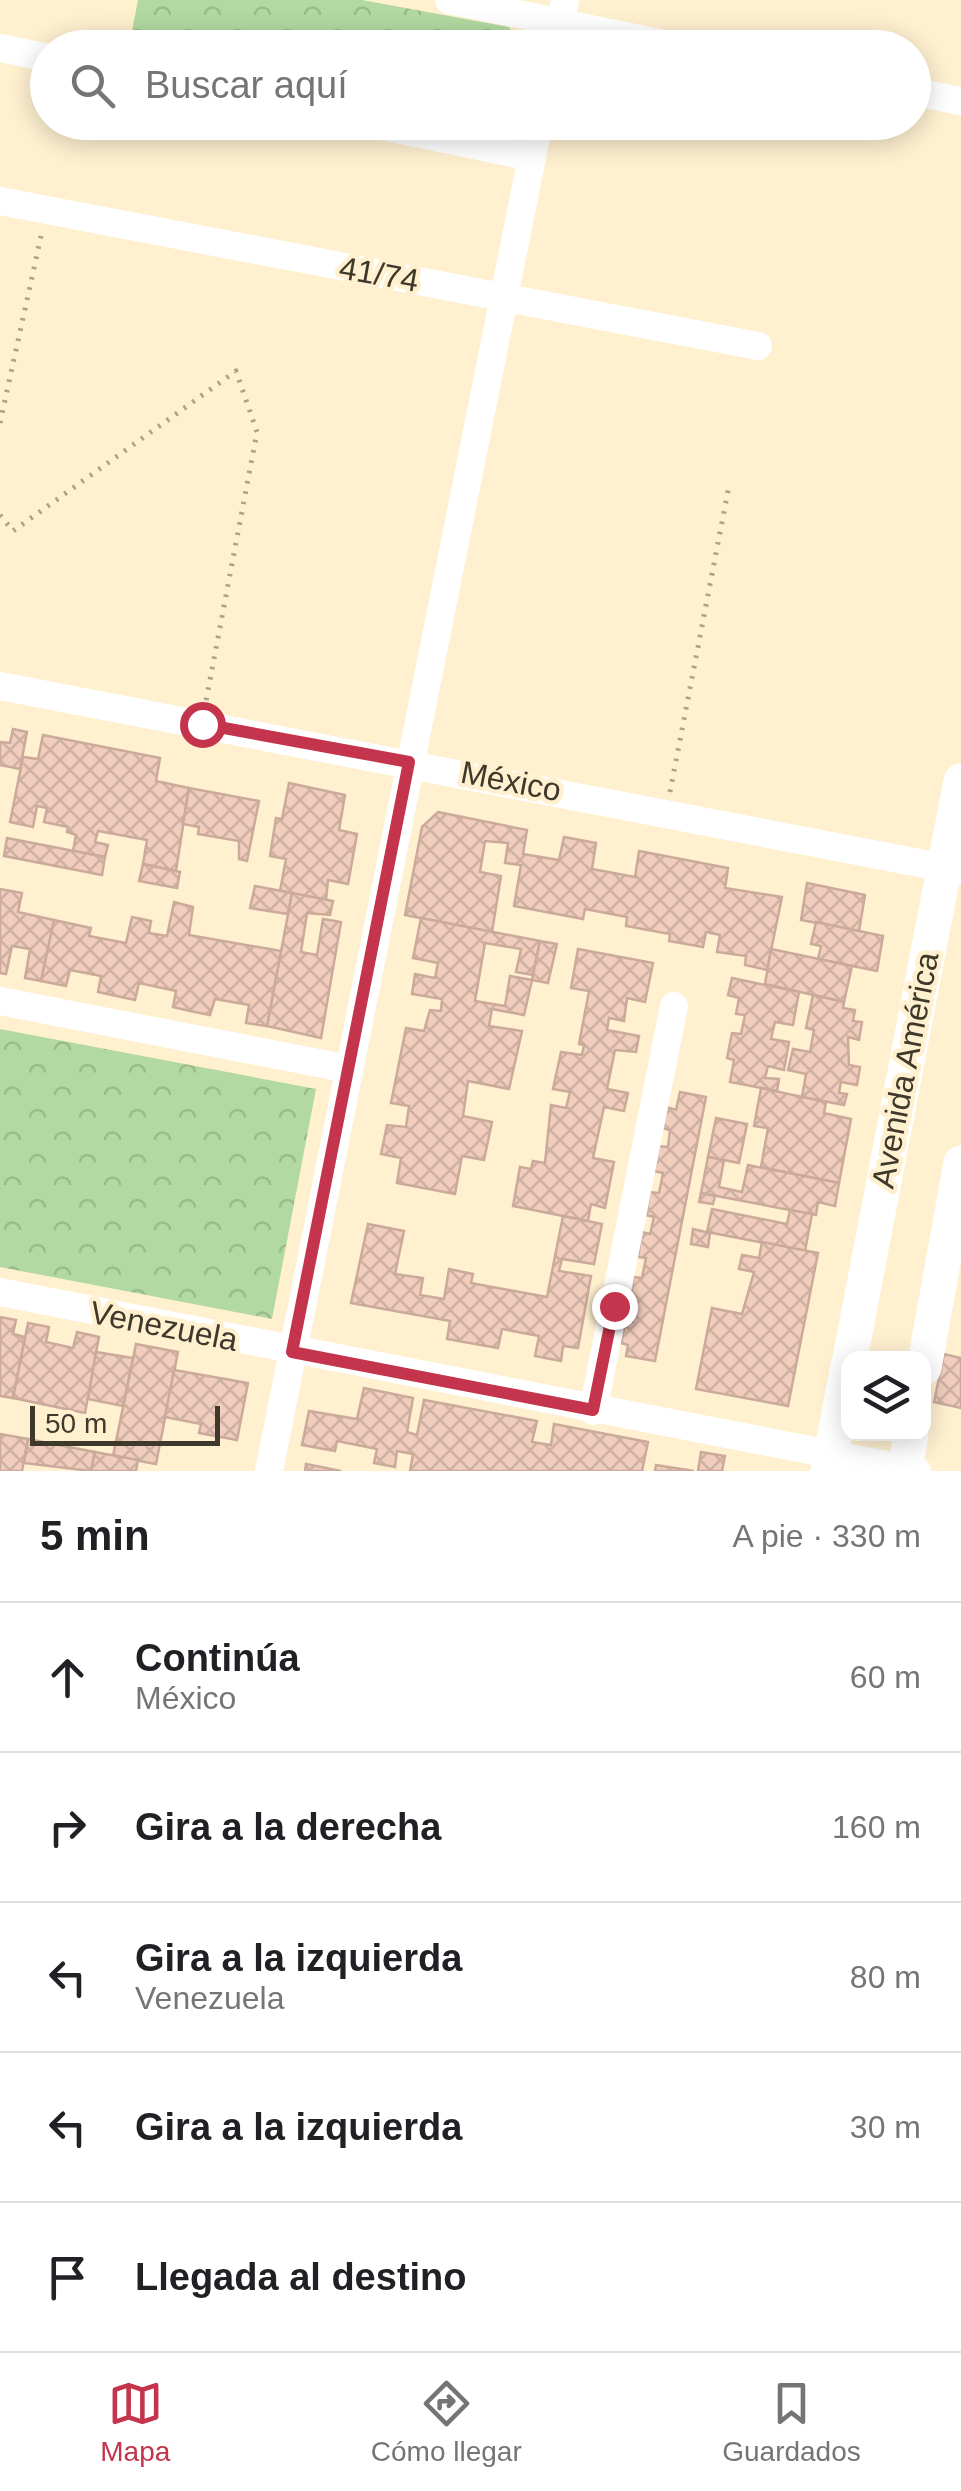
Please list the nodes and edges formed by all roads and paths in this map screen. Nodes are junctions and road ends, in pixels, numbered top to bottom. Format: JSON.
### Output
{"nodes":[{"id":1,"x":449,"y":0,"type":"edge"},
{"id":2,"x":560,"y":24,"type":"edge"},
{"id":3,"x":591,"y":30,"type":"edge"},
{"id":4,"x":0,"y":48,"type":"edge"},
{"id":5,"x":30,"y":54,"type":"edge"},
{"id":6,"x":931,"y":95,"type":"edge"},
{"id":7,"x":961,"y":101,"type":"edge"},
{"id":8,"x":450,"y":140,"type":"edge"},
{"id":9,"x":535,"y":140,"type":"edge"},
{"id":10,"x":532,"y":157,"type":"junction"},
{"id":11,"x":0,"y":201,"type":"edge"},
{"id":12,"x":47,"y":209,"type":"junction"},
{"id":13,"x":502,"y":295,"type":"junction"},
{"id":14,"x":758,"y":346,"type":"dead end"},
{"id":15,"x":0,"y":424,"type":"edge"},
{"id":16,"x":729,"y":486,"type":"dead end"},
{"id":17,"x":0,"y":515,"type":"edge"},
{"id":18,"x":0,"y":686,"type":"edge"},
{"id":19,"x":202,"y":724,"type":"junction"},
{"id":20,"x":409,"y":762,"type":"junction"},
{"id":21,"x":961,"y":781,"type":"edge"},
{"id":22,"x":666,"y":812,"type":"junction"},
{"id":23,"x":952,"y":869,"type":"edge"},
{"id":24,"x":0,"y":1001,"type":"edge"},
{"id":25,"x":674,"y":1006,"type":"dead end"},
{"id":26,"x":349,"y":1069,"type":"junction"},
{"id":27,"x":960,"y":1174,"type":"edge"},
{"id":28,"x":0,"y":1292,"type":"edge"},
{"id":29,"x":851,"y":1351,"type":"edge"},
{"id":30,"x":927,"y":1351,"type":"edge"},
{"id":31,"x":292,"y":1352,"type":"junction"},
{"id":32,"x":841,"y":1405,"type":"edge"},
{"id":33,"x":593,"y":1410,"type":"junction"},
{"id":34,"x":911,"y":1441,"type":"edge"},
{"id":35,"x":830,"y":1463,"type":"edge"},
{"id":36,"x":909,"y":1470,"type":"edge"},
{"id":37,"x":269,"y":1471,"type":"edge"}],
"edges":[{"from":1,"to":2,"type":"street"},
{"from":2,"to":3,"type":"street"},
{"from":4,"to":5,"type":"street"},
{"from":6,"to":7,"type":"street"},
{"from":8,"to":10,"type":"street"},
{"from":9,"to":10,"type":"street"},
{"from":10,"to":13,"type":"street"},
{"from":11,"to":12,"type":"street","name":"41/74"},
{"from":12,"to":13,"type":"street","name":"41/74"},
{"from":12,"to":15,"type":"path"},
{"from":13,"to":14,"type":"street","name":"41/74"},
{"from":13,"to":20,"type":"street"},
{"from":16,"to":22,"type":"path"},
{"from":17,"to":19,"type":"path"},
{"from":18,"to":19,"type":"street","name":"México"},
{"from":19,"to":20,"type":"street","name":"México"},
{"from":20,"to":22,"type":"street","name":"México"},
{"from":20,"to":26,"type":"street"},
{"from":21,"to":23,"type":"main road","name":"Avenida América"},
{"from":22,"to":23,"type":"street","name":"México"},
{"from":23,"to":29,"type":"main road","name":"Avenida América"},
{"from":24,"to":26,"type":"street"},
{"from":25,"to":33,"type":"street"},
{"from":26,"to":31,"type":"street"},
{"from":27,"to":30,"type":"main road"},
{"from":28,"to":31,"type":"street","name":"Venezuela"},
{"from":31,"to":33,"type":"street","name":"Venezuela"},
{"from":31,"to":37,"type":"street"},
{"from":32,"to":35,"type":"main road","name":"Avenida América"},
{"from":33,"to":35,"type":"street","name":"Venezuela"},
{"from":34,"to":36,"type":"main road"},
{"from":35,"to":36,"type":"street","name":"Venezuela"}]}
